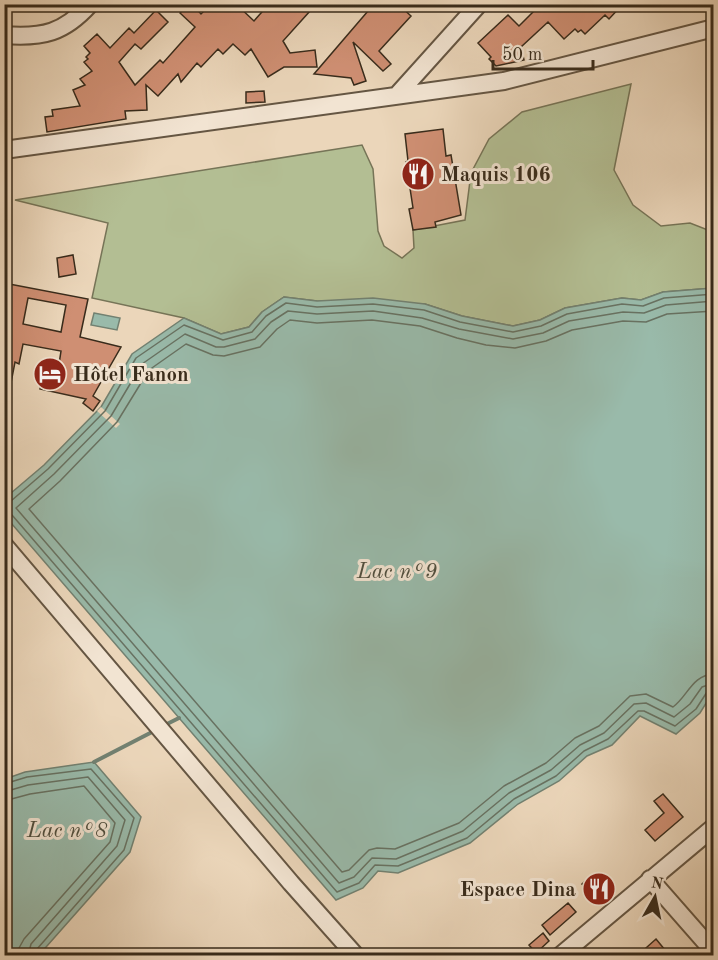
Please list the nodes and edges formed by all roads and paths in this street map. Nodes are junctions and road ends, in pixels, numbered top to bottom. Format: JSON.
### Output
{"nodes":[{"id":1,"x":90,"y":4,"type":"edge"},
{"id":2,"x":478,"y":4,"type":"edge"},
{"id":3,"x":714,"y":28,"type":"edge"},
{"id":4,"x":4,"y":35,"type":"edge"},
{"id":5,"x":398,"y":94,"type":"junction"},
{"id":6,"x":4,"y":150,"type":"edge"},
{"id":7,"x":4,"y":545,"type":"edge"},
{"id":8,"x":714,"y":827,"type":"edge"},
{"id":9,"x":651,"y":879,"type":"junction"},
{"id":10,"x":714,"y":952,"type":"edge"},
{"id":11,"x":356,"y":956,"type":"edge"},
{"id":12,"x":560,"y":956,"type":"edge"}],
"edges":[{"from":1,"to":4,"type":"street"},
{"from":2,"to":5,"type":"street"},
{"from":3,"to":5,"type":"street"},
{"from":5,"to":6,"type":"street"},
{"from":7,"to":11,"type":"street"},
{"from":8,"to":9,"type":"street"},
{"from":9,"to":10,"type":"street"},
{"from":9,"to":12,"type":"street"}]}
